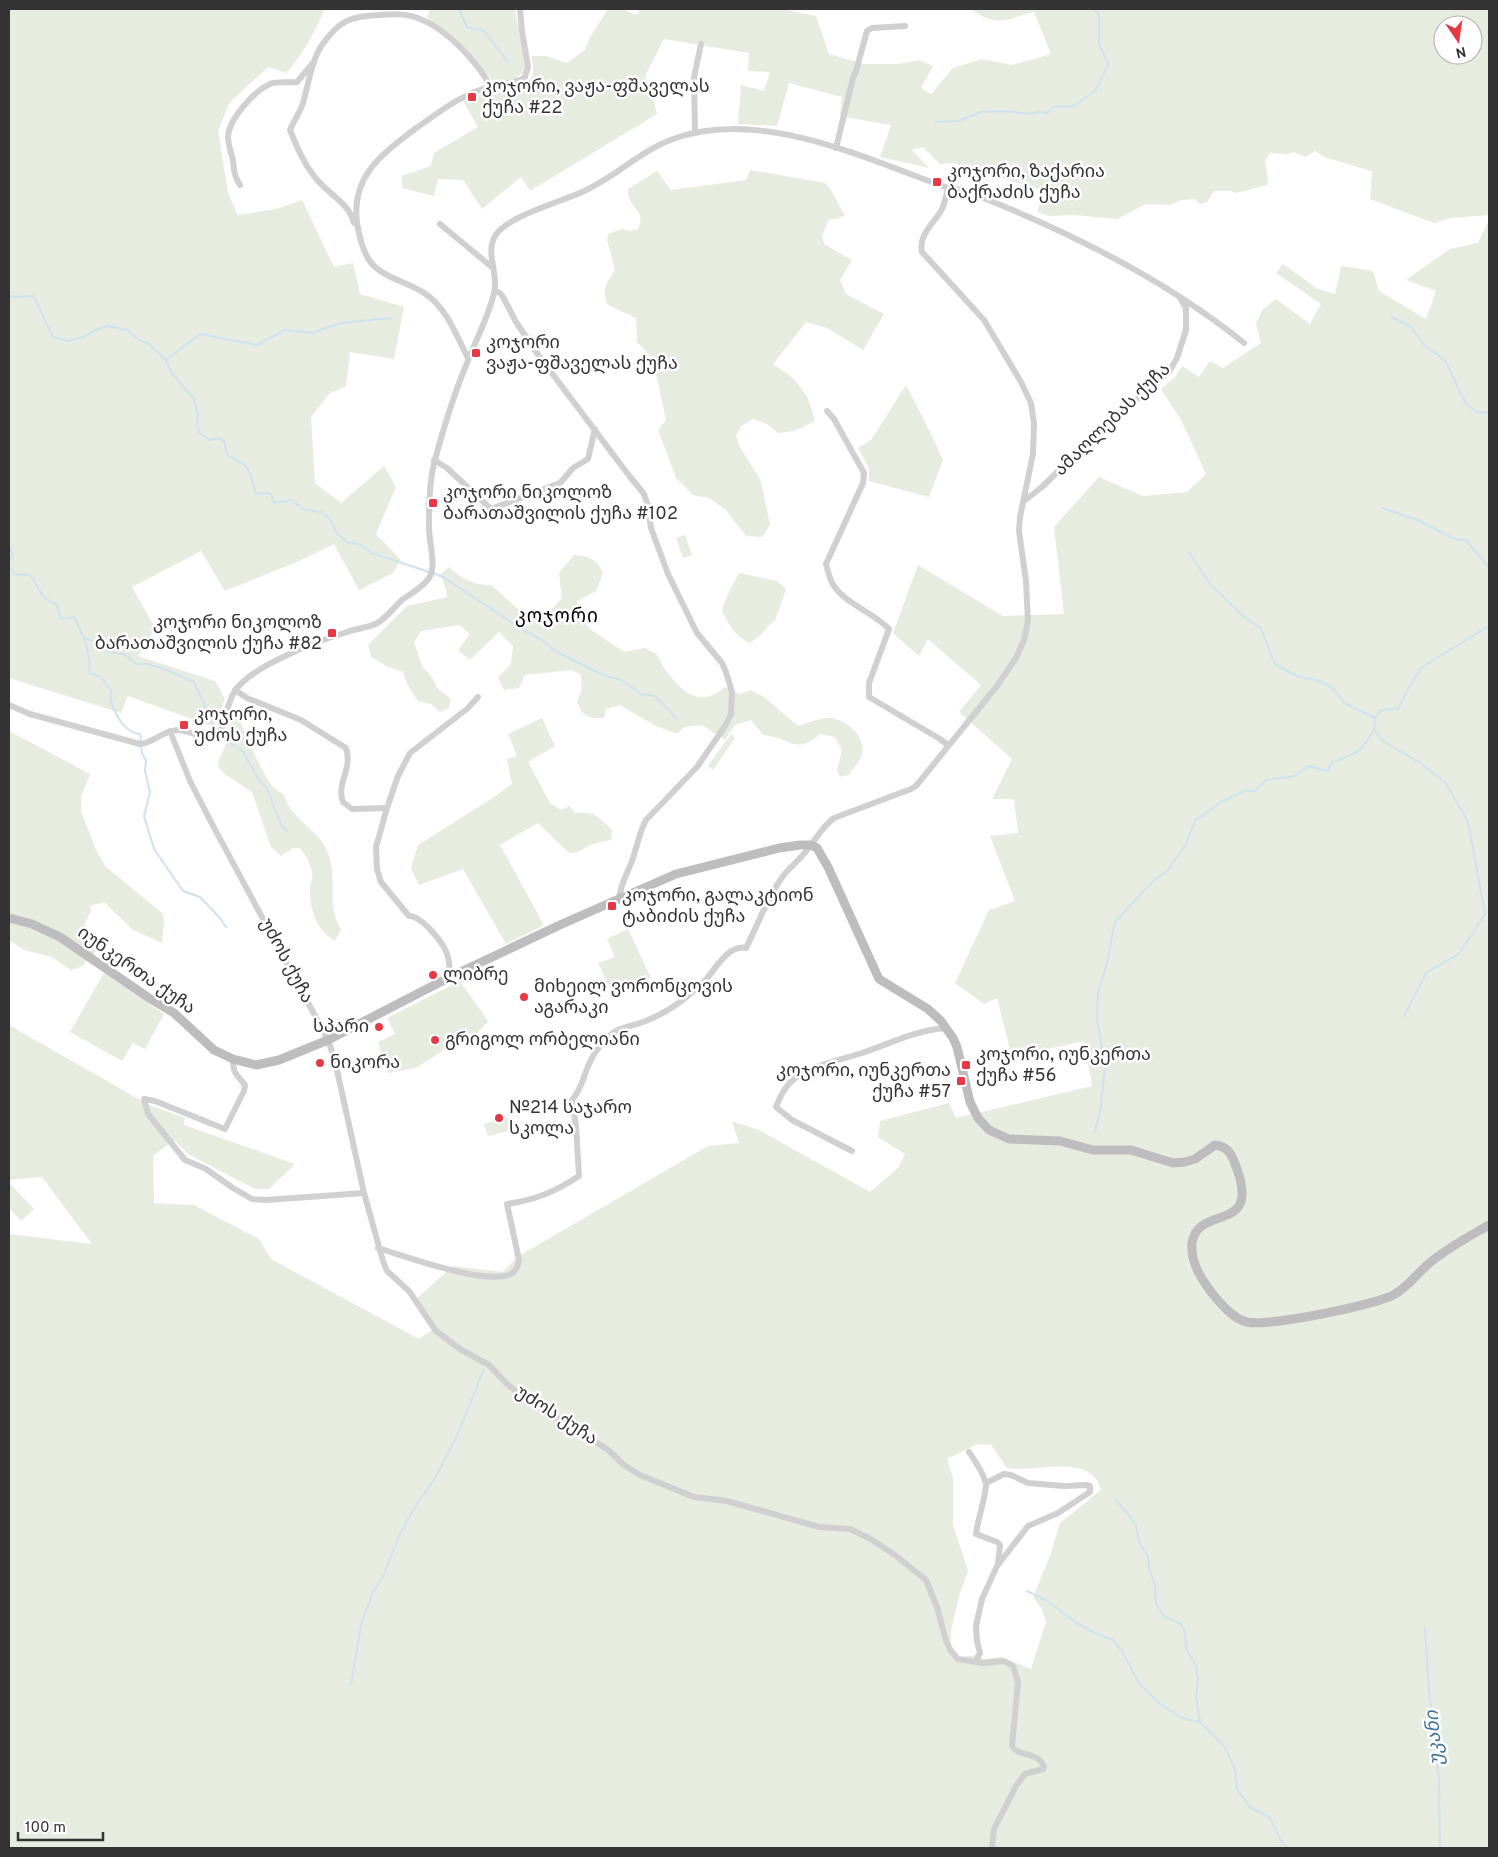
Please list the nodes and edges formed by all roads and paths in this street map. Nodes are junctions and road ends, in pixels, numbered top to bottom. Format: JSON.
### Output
{"nodes":[{"id":1,"x":520,"y":9,"type":"edge"},
{"id":2,"x":905,"y":26,"type":"dead end"},
{"id":3,"x":701,"y":44,"type":"dead end"},
{"id":4,"x":315,"y":60,"type":"junction"},
{"id":5,"x":491,"y":86,"type":"junction"},
{"id":6,"x":696,"y":133,"type":"junction"},
{"id":7,"x":836,"y":148,"type":"junction"},
{"id":8,"x":240,"y":185,"type":"dead end"},
{"id":9,"x":948,"y":188,"type":"junction"},
{"id":10,"x":440,"y":224,"type":"dead end"},
{"id":11,"x":360,"y":237,"type":"junction"},
{"id":12,"x":493,"y":268,"type":"junction"},
{"id":13,"x":495,"y":291,"type":"junction"},
{"id":14,"x":1180,"y":298,"type":"junction"},
{"id":15,"x":1244,"y":343,"type":"dead end"},
{"id":16,"x":468,"y":358,"type":"junction"},
{"id":17,"x":826,"y":411,"type":"dead end"},
{"id":18,"x":595,"y":429,"type":"junction"},
{"id":19,"x":434,"y":460,"type":"junction"},
{"id":20,"x":1024,"y":501,"type":"junction"},
{"id":21,"x":235,"y":690,"type":"junction"},
{"id":22,"x":478,"y":697,"type":"dead end"},
{"id":23,"x":9,"y":705,"type":"edge"},
{"id":24,"x":170,"y":731,"type":"junction"},
{"id":25,"x":948,"y":745,"type":"junction"},
{"id":26,"x":386,"y":808,"type":"junction"},
{"id":27,"x":811,"y":845,"type":"junction"},
{"id":28,"x":619,"y":899,"type":"junction"},
{"id":29,"x":9,"y":918,"type":"edge"},
{"id":30,"x":450,"y":977,"type":"junction"},
{"id":31,"x":946,"y":1028,"type":"junction"},
{"id":32,"x":328,"y":1040,"type":"junction"},
{"id":33,"x":232,"y":1059,"type":"junction"},
{"id":34,"x":852,"y":1151,"type":"dead end"},
{"id":35,"x":364,"y":1193,"type":"junction"},
{"id":36,"x":1489,"y":1225,"type":"edge"},
{"id":37,"x":378,"y":1248,"type":"junction"},
{"id":38,"x":969,"y":1452,"type":"dead end"},
{"id":39,"x":986,"y":1483,"type":"junction"},
{"id":40,"x":997,"y":1566,"type":"junction"},
{"id":41,"x":975,"y":1662,"type":"junction"},
{"id":42,"x":992,"y":1848,"type":"edge"}],
"edges":[{"from":1,"to":5,"type":"street"},
{"from":2,"to":7,"type":"street"},
{"from":3,"to":6,"type":"street"},
{"from":4,"to":5,"type":"street"},
{"from":4,"to":8,"type":"street"},
{"from":4,"to":11,"type":"street"},
{"from":5,"to":11,"type":"street"},
{"from":6,"to":7,"type":"street"},
{"from":6,"to":12,"type":"street"},
{"from":7,"to":9,"type":"street"},
{"from":9,"to":14,"type":"street"},
{"from":9,"to":20,"type":"street"},
{"from":10,"to":12,"type":"street"},
{"from":11,"to":16,"type":"street"},
{"from":12,"to":13,"type":"street"},
{"from":13,"to":16,"type":"street"},
{"from":13,"to":18,"type":"street"},
{"from":14,"to":15,"type":"street"},
{"from":14,"to":20,"type":"street","name":"ამაღლებას ქუჩა"},
{"from":16,"to":19,"type":"street"},
{"from":17,"to":25,"type":"street"},
{"from":18,"to":19,"type":"street"},
{"from":18,"to":28,"type":"street"},
{"from":19,"to":21,"type":"street"},
{"from":20,"to":25,"type":"street"},
{"from":21,"to":24,"type":"street"},
{"from":21,"to":26,"type":"street"},
{"from":22,"to":26,"type":"street"},
{"from":23,"to":24,"type":"street"},
{"from":24,"to":32,"type":"street","name":"უძოს ქუჩა"},
{"from":25,"to":27,"type":"street"},
{"from":26,"to":30,"type":"street"},
{"from":27,"to":28,"type":"main road","name":"იუნკერთა ქუჩა"},
{"from":27,"to":31,"type":"main road"},
{"from":27,"to":37,"type":"street"},
{"from":28,"to":30,"type":"main road","name":"იუნკერთა ქუჩა"},
{"from":29,"to":33,"type":"main road","name":"იუნკერთა ქუჩა"},
{"from":30,"to":32,"type":"main road","name":"იუნკერთა ქუჩა"},
{"from":31,"to":34,"type":"street"},
{"from":31,"to":36,"type":"main road"},
{"from":32,"to":33,"type":"main road","name":"იუნკერთა ქუჩა"},
{"from":32,"to":35,"type":"street","name":"უძოს ქუჩა"},
{"from":33,"to":35,"type":"street"},
{"from":35,"to":37,"type":"street","name":"უძოს ქუჩა"},
{"from":37,"to":41,"type":"street","name":"უძოს ქუჩა"},
{"from":38,"to":39,"type":"street"},
{"from":39,"to":40,"type":"street"},
{"from":39,"to":40,"type":"street"},
{"from":40,"to":41,"type":"street"},
{"from":41,"to":42,"type":"street","name":"უძოს ქუჩა"}]}
